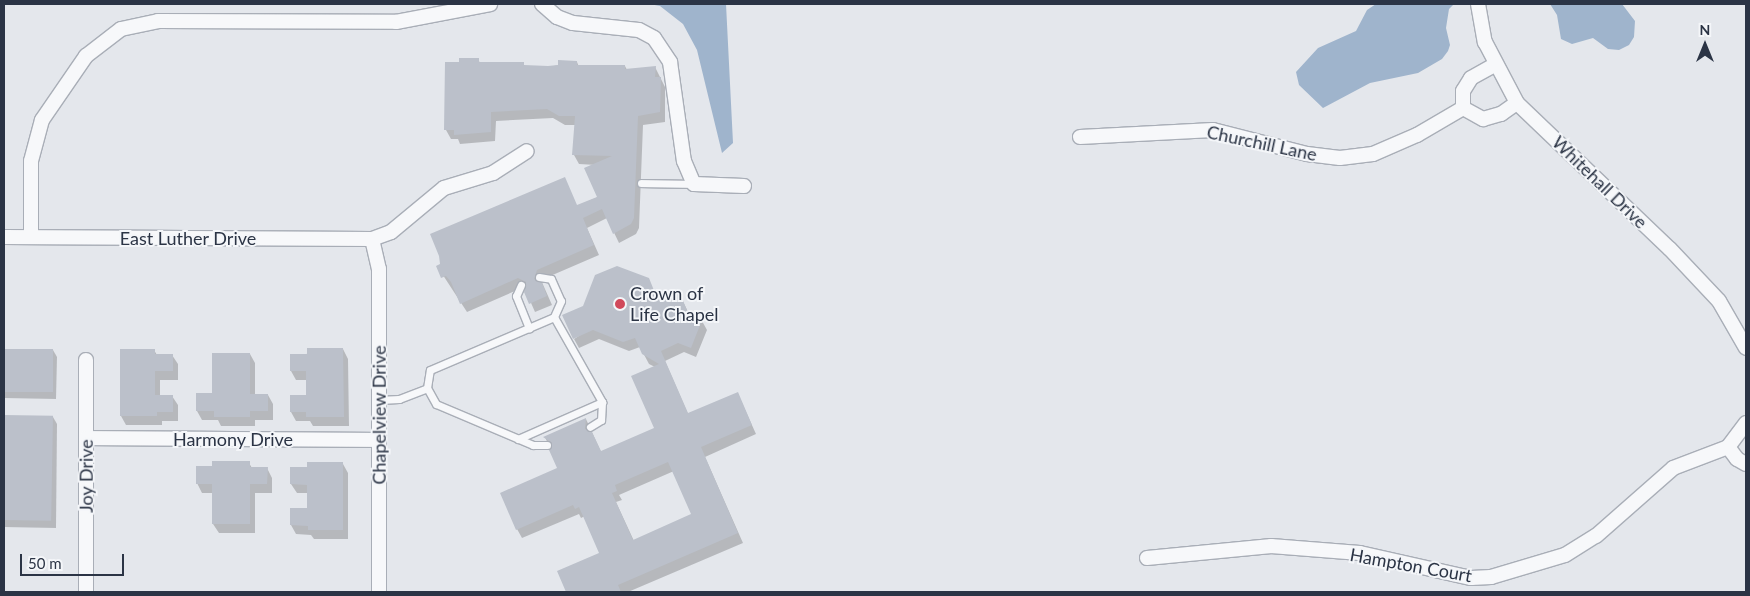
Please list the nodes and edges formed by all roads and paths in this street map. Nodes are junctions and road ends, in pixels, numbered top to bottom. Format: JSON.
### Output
{"nodes":[{"id":1,"x":490,"y":4,"type":"edge"},
{"id":2,"x":542,"y":4,"type":"edge"},
{"id":3,"x":1478,"y":4,"type":"edge"},
{"id":4,"x":1494,"y":65,"type":"junction"},
{"id":5,"x":1517,"y":103,"type":"junction"},
{"id":6,"x":1463,"y":108,"type":"junction"},
{"id":7,"x":1080,"y":137,"type":"dead end"},
{"id":8,"x":526,"y":151,"type":"dead end"},
{"id":9,"x":641,"y":183,"type":"dead end"},
{"id":10,"x":694,"y":184,"type":"junction"},
{"id":11,"x":744,"y":186,"type":"dead end"},
{"id":12,"x":4,"y":237,"type":"edge"},
{"id":13,"x":31,"y":238,"type":"junction"},
{"id":14,"x":372,"y":239,"type":"junction"},
{"id":15,"x":540,"y":277,"type":"dead end"},
{"id":16,"x":521,"y":285,"type":"dead end"},
{"id":17,"x":554,"y":317,"type":"junction"},
{"id":18,"x":529,"y":328,"type":"junction"},
{"id":19,"x":1746,"y":348,"type":"edge"},
{"id":20,"x":86,"y":360,"type":"dead end"},
{"id":21,"x":427,"y":388,"type":"junction"},
{"id":22,"x":379,"y":400,"type":"junction"},
{"id":23,"x":602,"y":402,"type":"junction"},
{"id":24,"x":1746,"y":423,"type":"edge"},
{"id":25,"x":590,"y":427,"type":"dead end"},
{"id":26,"x":86,"y":438,"type":"junction"},
{"id":27,"x":518,"y":439,"type":"junction"},
{"id":28,"x":379,"y":440,"type":"junction"},
{"id":29,"x":547,"y":445,"type":"dead end"},
{"id":30,"x":1728,"y":447,"type":"junction"},
{"id":31,"x":1746,"y":464,"type":"edge"},
{"id":32,"x":1147,"y":558,"type":"dead end"},
{"id":33,"x":86,"y":592,"type":"edge"},
{"id":34,"x":379,"y":592,"type":"edge"}],
"edges":[{"from":1,"to":13,"type":"street"},
{"from":2,"to":10,"type":"street"},
{"from":3,"to":4,"type":"street","name":"Whitehall Drive"},
{"from":4,"to":5,"type":"street","name":"Whitehall Drive"},
{"from":4,"to":6,"type":"street"},
{"from":5,"to":6,"type":"street"},
{"from":5,"to":19,"type":"street","name":"Whitehall Drive"},
{"from":6,"to":7,"type":"street","name":"Churchill Lane"},
{"from":8,"to":14,"type":"street"},
{"from":9,"to":10,"type":"lane"},
{"from":10,"to":11,"type":"street"},
{"from":12,"to":13,"type":"street","name":"East Luther Drive"},
{"from":13,"to":14,"type":"street","name":"East Luther Drive"},
{"from":14,"to":22,"type":"street","name":"Chapelview Drive"},
{"from":15,"to":17,"type":"lane"},
{"from":16,"to":18,"type":"lane"},
{"from":17,"to":18,"type":"lane"},
{"from":17,"to":23,"type":"lane"},
{"from":18,"to":21,"type":"lane"},
{"from":20,"to":26,"type":"street","name":"Joy Drive"},
{"from":21,"to":22,"type":"lane"},
{"from":21,"to":27,"type":"lane"},
{"from":22,"to":28,"type":"street","name":"Chapelview Drive"},
{"from":23,"to":25,"type":"lane"},
{"from":23,"to":27,"type":"lane"},
{"from":24,"to":30,"type":"street"},
{"from":26,"to":28,"type":"street","name":"Harmony Drive"},
{"from":26,"to":33,"type":"street","name":"Joy Drive"},
{"from":27,"to":29,"type":"lane"},
{"from":28,"to":34,"type":"street","name":"Chapelview Drive"},
{"from":30,"to":31,"type":"street"},
{"from":30,"to":32,"type":"street","name":"Hampton Court"}]}
